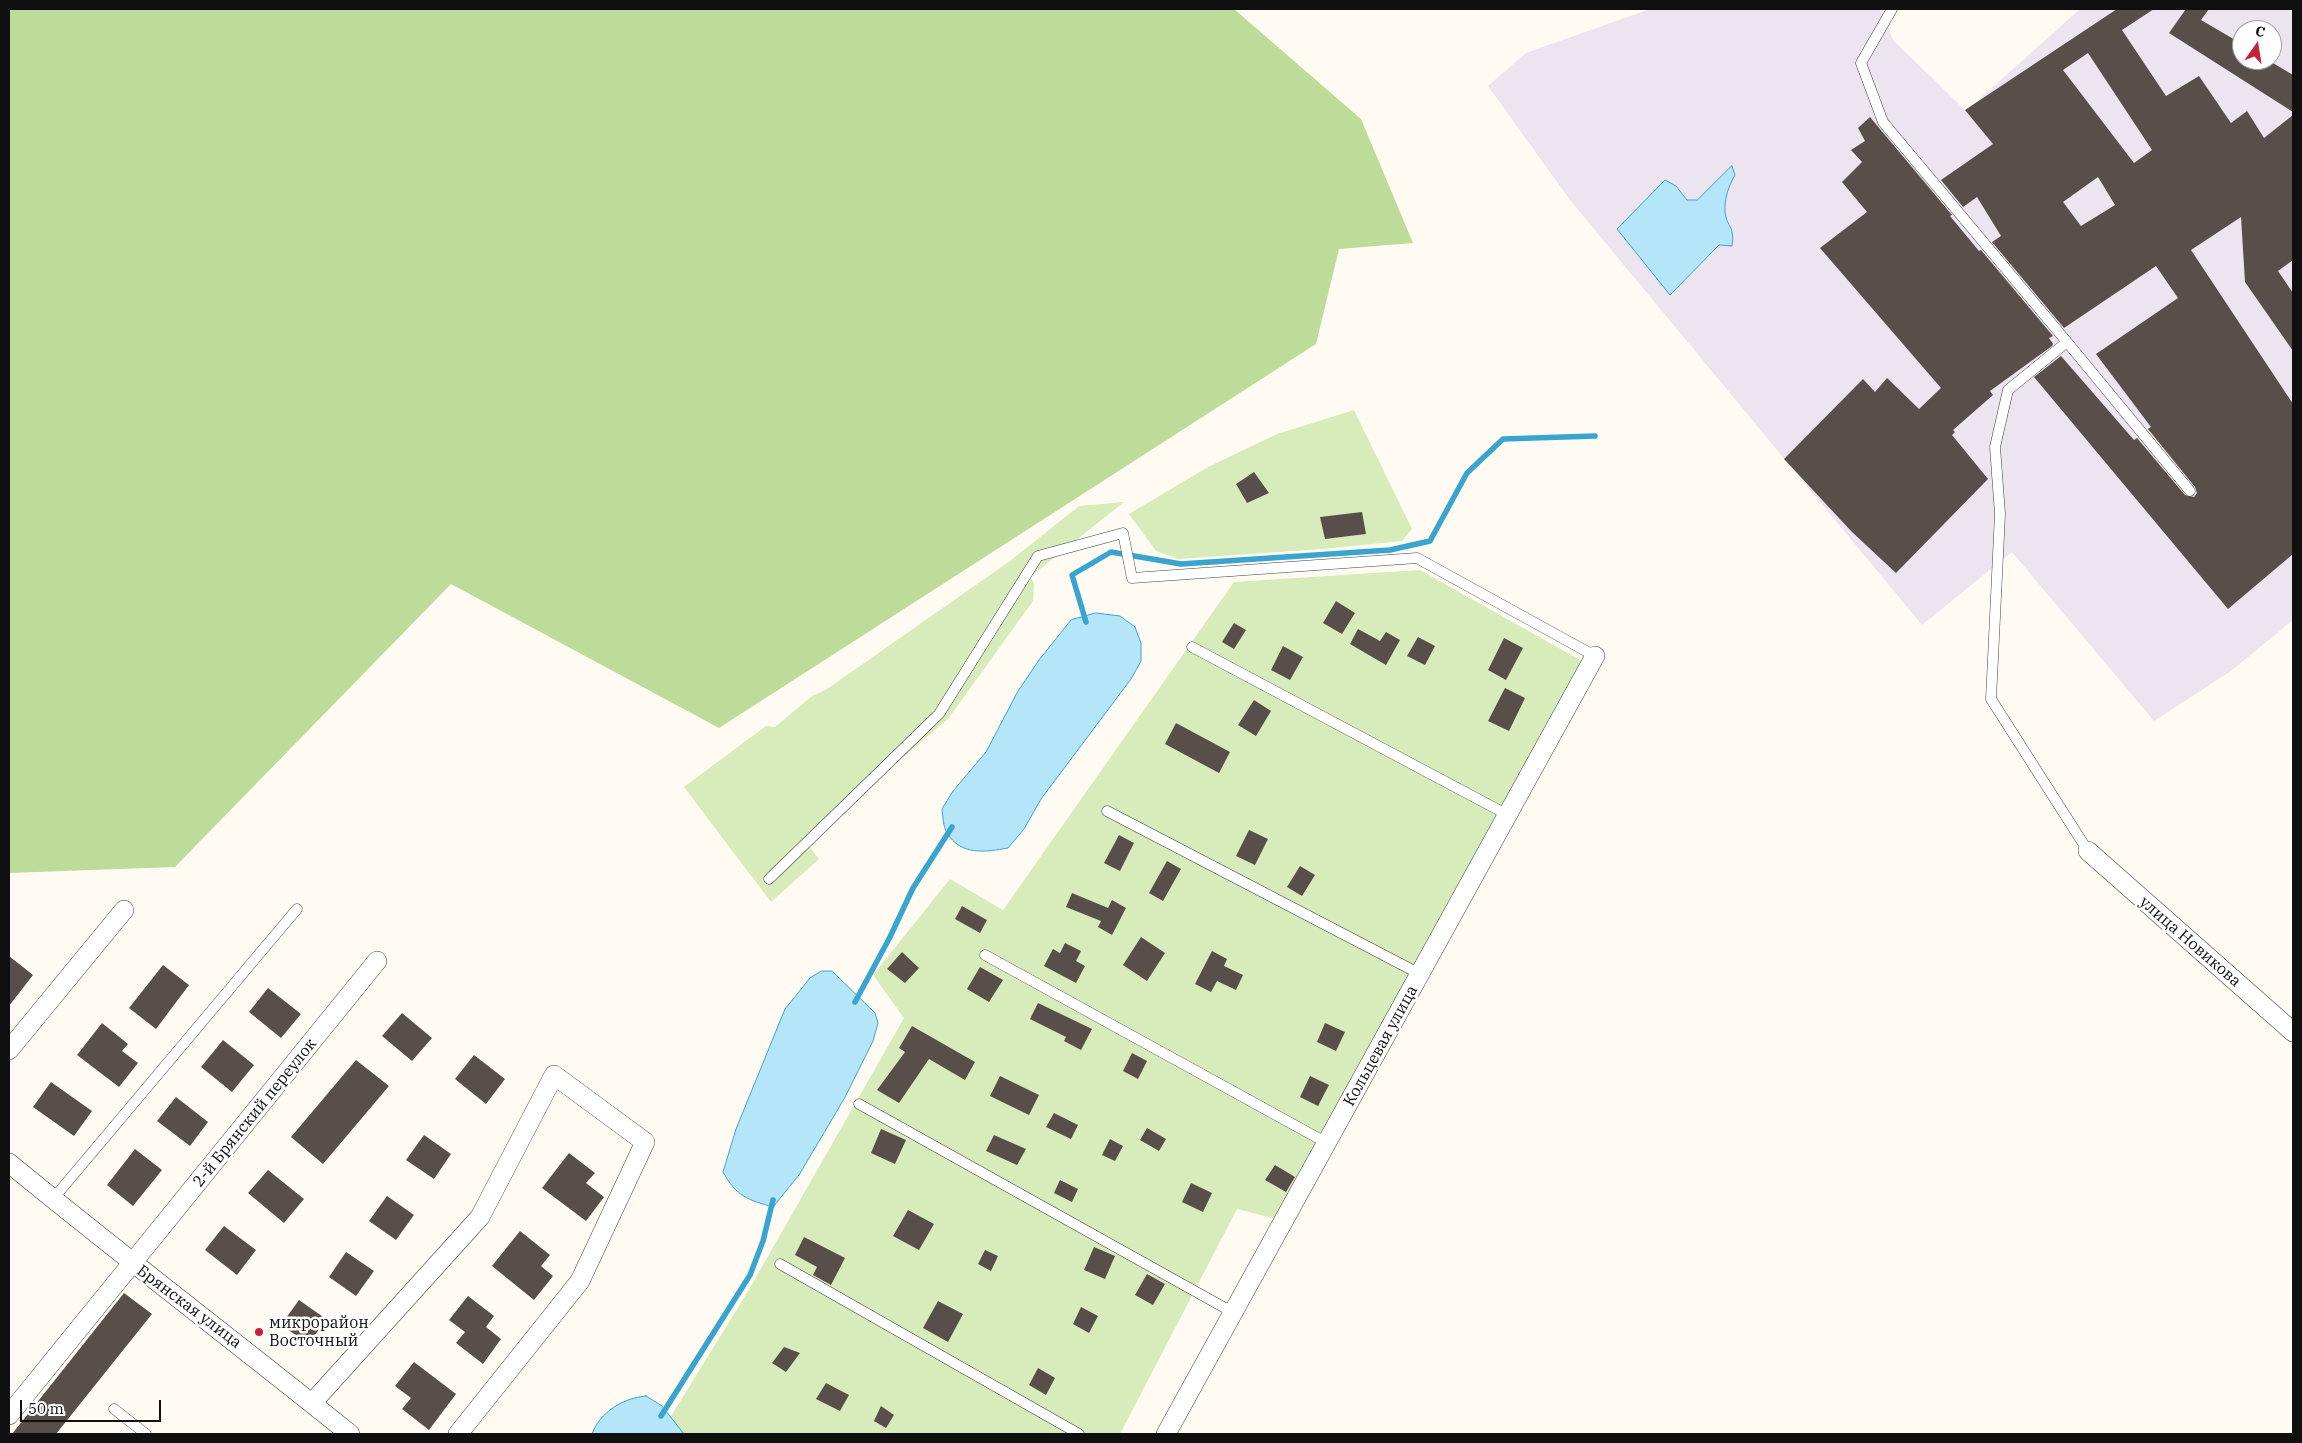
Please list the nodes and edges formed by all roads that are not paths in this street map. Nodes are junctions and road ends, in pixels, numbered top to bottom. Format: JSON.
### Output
{"nodes":[{"id":1,"x":1892,"y":9,"type":"edge"},
{"id":2,"x":2068,"y":342,"type":"junction"},
{"id":3,"x":2190,"y":491,"type":"dead end"},
{"id":4,"x":1192,"y":647,"type":"dead end"},
{"id":5,"x":1596,"y":656,"type":"joint"},
{"id":6,"x":1107,"y":810,"type":"dead end"},
{"id":7,"x":1508,"y":815,"type":"junction"},
{"id":8,"x":2088,"y":851,"type":"joint"},
{"id":9,"x":769,"y":879,"type":"dead end"},
{"id":10,"x":297,"y":909,"type":"dead end"},
{"id":11,"x":124,"y":910,"type":"dead end"},
{"id":12,"x":985,"y":955,"type":"dead end"},
{"id":13,"x":377,"y":961,"type":"dead end"},
{"id":14,"x":1420,"y":974,"type":"junction"},
{"id":15,"x":2293,"y":1032,"type":"edge"},
{"id":16,"x":9,"y":1050,"type":"edge"},
{"id":17,"x":859,"y":1104,"type":"dead end"},
{"id":18,"x":1328,"y":1143,"type":"junction"},
{"id":19,"x":9,"y":1163,"type":"edge"},
{"id":20,"x":53,"y":1199,"type":"junction"},
{"id":21,"x":132,"y":1264,"type":"junction"},
{"id":22,"x":780,"y":1264,"type":"dead end"},
{"id":23,"x":1234,"y":1313,"type":"junction"},
{"id":24,"x":312,"y":1404,"type":"junction"},
{"id":25,"x":114,"y":1409,"type":"dead end"},
{"id":26,"x":9,"y":1415,"type":"edge"},
{"id":27,"x":146,"y":1434,"type":"edge"},
{"id":28,"x":350,"y":1434,"type":"edge"},
{"id":29,"x":458,"y":1434,"type":"edge"},
{"id":30,"x":1079,"y":1434,"type":"edge"},
{"id":31,"x":1166,"y":1434,"type":"edge"}],
"edges":[{"from":1,"to":2,"type":"lane"},
{"from":2,"to":3,"type":"lane"},
{"from":2,"to":8,"type":"lane"},
{"from":4,"to":7,"type":"lane"},
{"from":5,"to":7,"type":"street","name":"Кольцевая улица"},
{"from":5,"to":9,"type":"lane"},
{"from":6,"to":14,"type":"lane"},
{"from":7,"to":14,"type":"street","name":"Кольцевая улица"},
{"from":8,"to":15,"type":"street","name":"улица Новикова"},
{"from":10,"to":20,"type":"lane"},
{"from":11,"to":16,"type":"street"},
{"from":12,"to":18,"type":"lane"},
{"from":13,"to":21,"type":"street","name":"2-й Брянский переулок"},
{"from":14,"to":18,"type":"street","name":"Кольцевая улица"},
{"from":17,"to":23,"type":"lane"},
{"from":18,"to":23,"type":"street","name":"Кольцевая улица"},
{"from":19,"to":20,"type":"street"},
{"from":20,"to":21,"type":"street"},
{"from":21,"to":24,"type":"street","name":"Брянская улица"},
{"from":21,"to":26,"type":"street","name":"Брянская улица"},
{"from":22,"to":30,"type":"lane"},
{"from":23,"to":31,"type":"street","name":"Кольцевая улица"},
{"from":24,"to":28,"type":"street","name":"Брянская улица"},
{"from":24,"to":29,"type":"street"},
{"from":25,"to":27,"type":"lane"}]}
